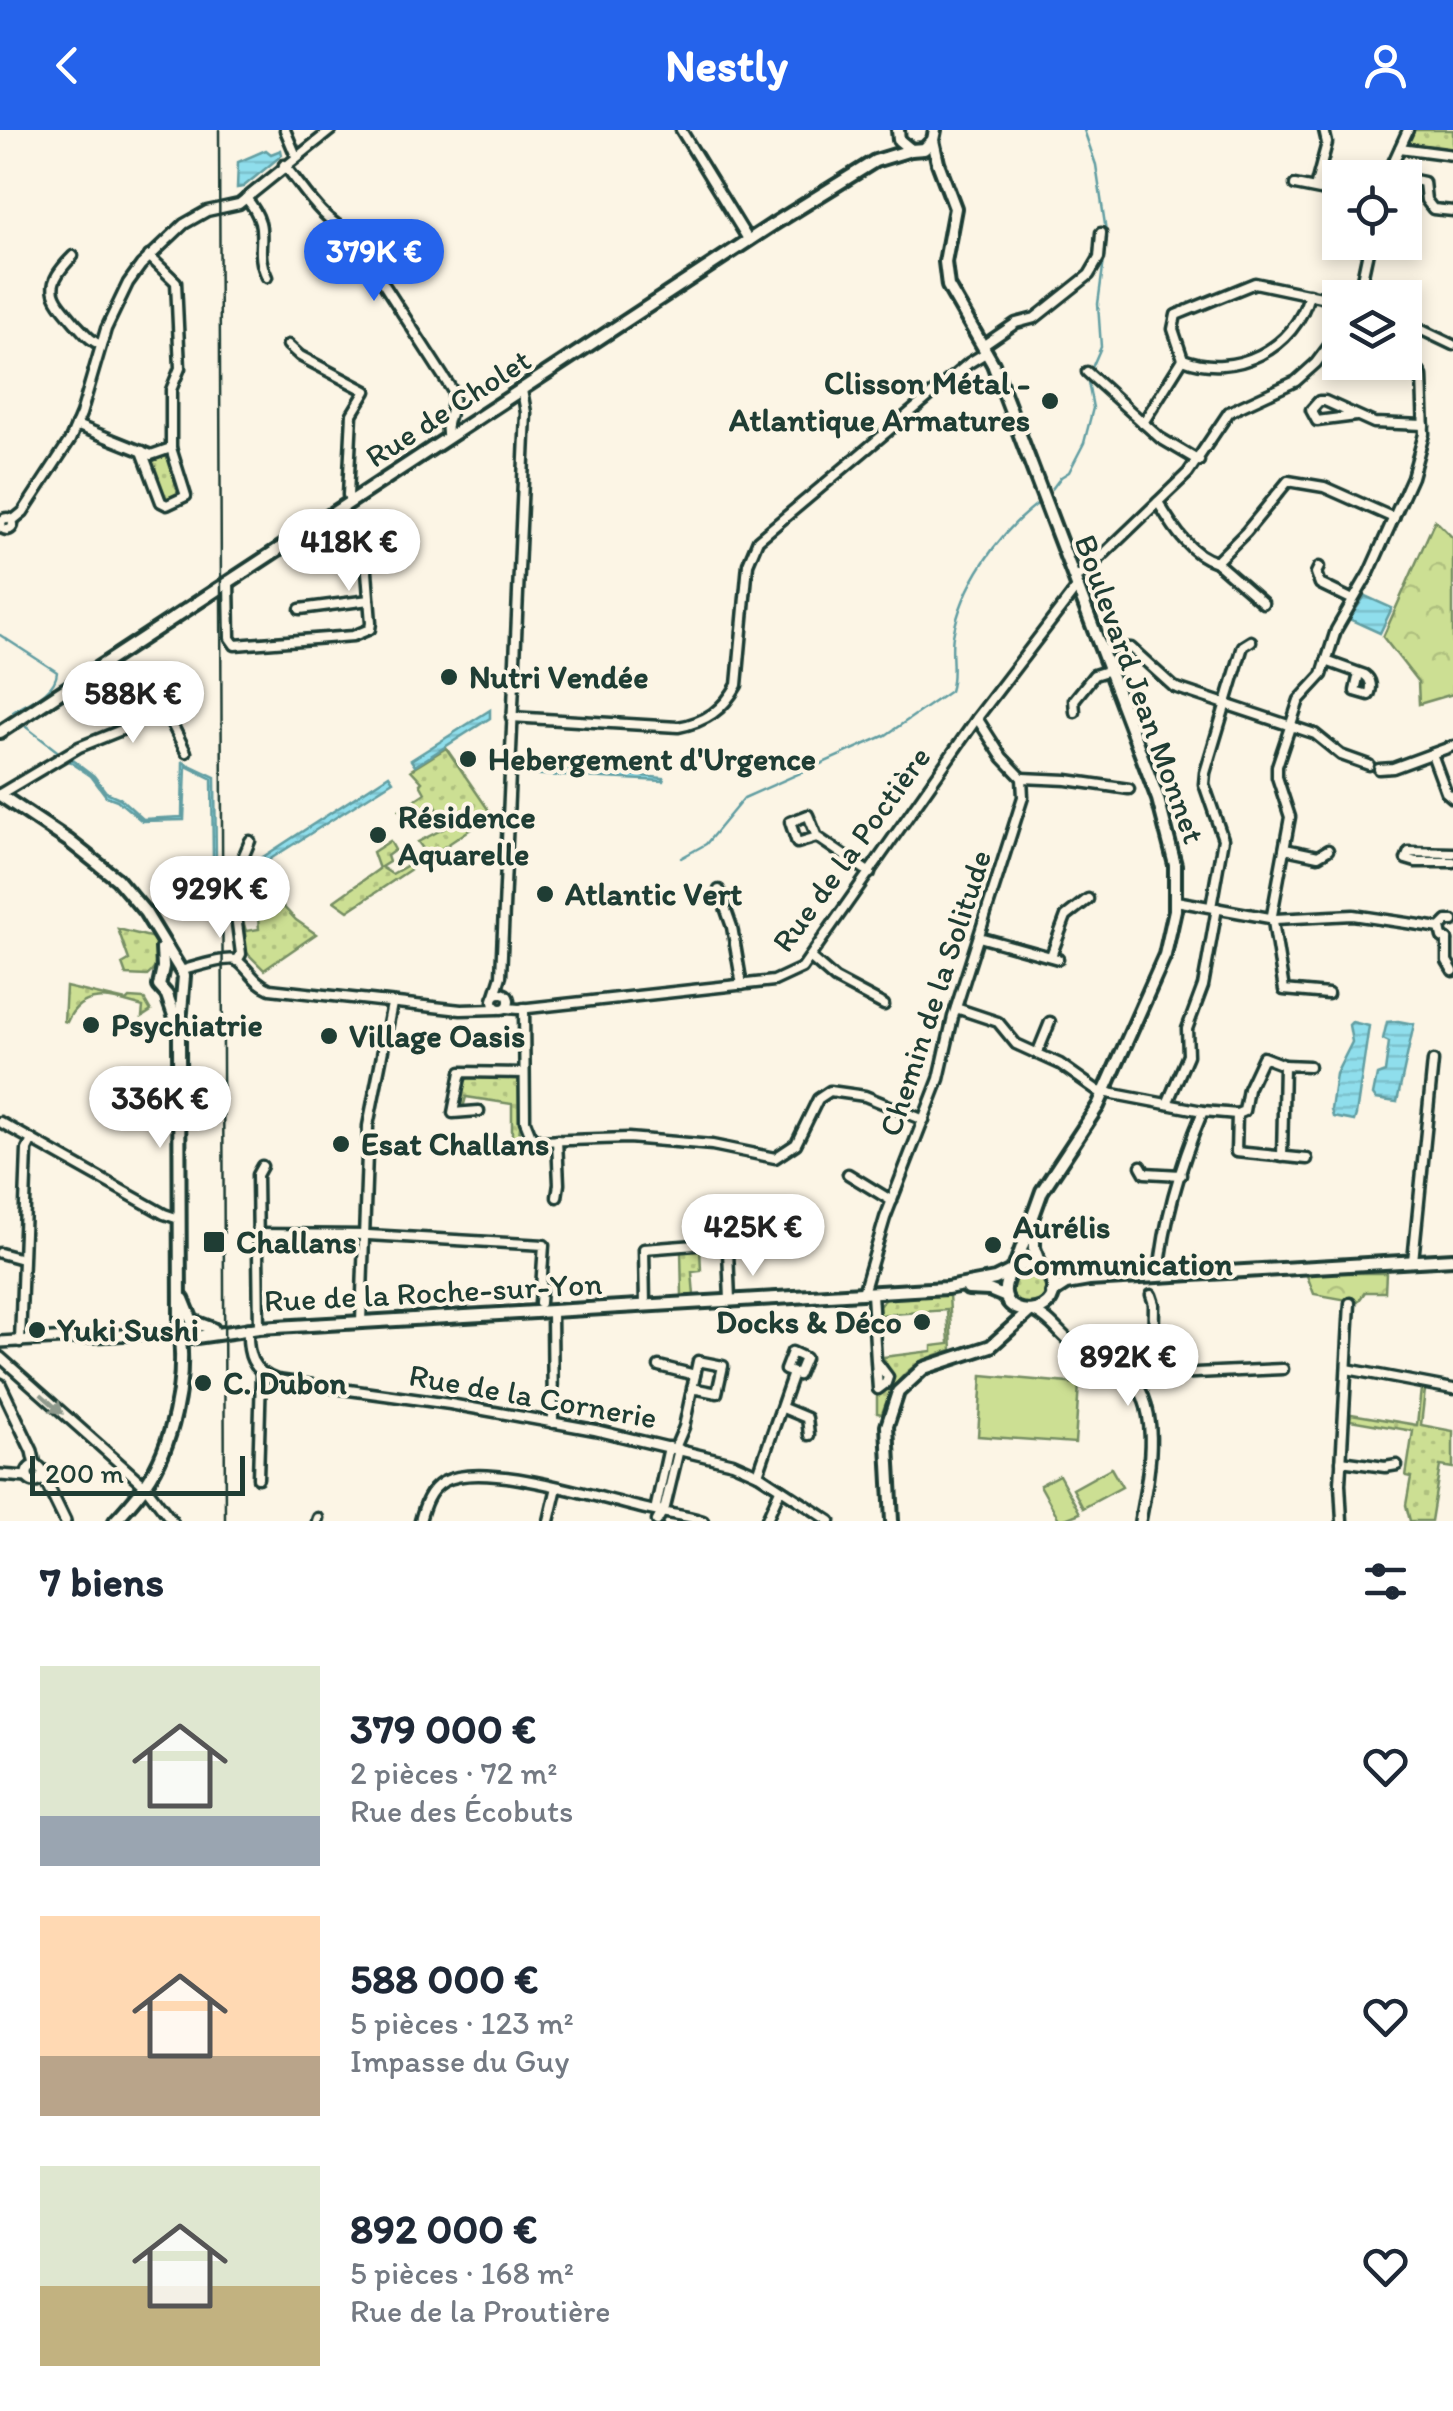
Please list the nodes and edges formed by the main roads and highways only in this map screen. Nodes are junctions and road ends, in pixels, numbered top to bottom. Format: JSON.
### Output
{"nodes":[{"id":1,"x":898,"y":132,"type":"edge"},
{"id":2,"x":934,"y":135,"type":"edge"},
{"id":3,"x":915,"y":150,"type":"junction"},
{"id":4,"x":874,"y":161,"type":"junction"},
{"id":5,"x":941,"y":173,"type":"junction"},
{"id":6,"x":0,"y":732,"type":"edge"},
{"id":7,"x":0,"y":795,"type":"edge"},
{"id":8,"x":161,"y":941,"type":"junction"},
{"id":9,"x":179,"y":970,"type":"junction"},
{"id":10,"x":162,"y":972,"type":"junction"},
{"id":11,"x":184,"y":987,"type":"junction"},
{"id":12,"x":167,"y":995,"type":"junction"},
{"id":13,"x":179,"y":1035,"type":"junction"},
{"id":14,"x":1034,"y":1218,"type":"junction"},
{"id":15,"x":1453,"y":1259,"type":"edge"},
{"id":16,"x":1043,"y":1269,"type":"junction"},
{"id":17,"x":1012,"y":1271,"type":"junction"},
{"id":18,"x":1089,"y":1280,"type":"junction"},
{"id":19,"x":947,"y":1288,"type":"junction"},
{"id":20,"x":1051,"y":1297,"type":"junction"},
{"id":21,"x":1008,"y":1300,"type":"junction"},
{"id":22,"x":1031,"y":1312,"type":"junction"},
{"id":23,"x":186,"y":1330,"type":"junction"},
{"id":24,"x":1005,"y":1333,"type":"junction"},
{"id":25,"x":115,"y":1521,"type":"edge"},
{"id":26,"x":892,"y":1521,"type":"edge"}],
"edges":[{"from":1,"to":3,"type":"main road"},
{"from":1,"to":4,"type":"main road","name":"Rue de Cholet"},
{"from":2,"to":3,"type":"main road","name":"Rue de Cholet"},
{"from":2,"to":5,"type":"main road","name":"Boulevard Jean Monnet"},
{"from":3,"to":4,"type":"main road","name":"Rue de Cholet"},
{"from":3,"to":5,"type":"main road"},
{"from":4,"to":6,"type":"main road","name":"Rue de Cholet"},
{"from":5,"to":14,"type":"main road","name":"Boulevard Jean Monnet"},
{"from":7,"to":8,"type":"main road"},
{"from":8,"to":9,"type":"main road"},
{"from":8,"to":10,"type":"main road"},
{"from":9,"to":10,"type":"main road"},
{"from":9,"to":11,"type":"main road"},
{"from":10,"to":12,"type":"main road"},
{"from":11,"to":12,"type":"main road"},
{"from":11,"to":13,"type":"main road"},
{"from":12,"to":13,"type":"main road"},
{"from":13,"to":23,"type":"main road"},
{"from":14,"to":16,"type":"main road"},
{"from":14,"to":17,"type":"main road","name":"Boulevard Jean Monnet"},
{"from":15,"to":18,"type":"main road"},
{"from":16,"to":17,"type":"main road"},
{"from":16,"to":18,"type":"main road"},
{"from":16,"to":20,"type":"main road"},
{"from":17,"to":19,"type":"main road","name":"Rue de la Roche-sur-Yon"},
{"from":17,"to":21,"type":"main road"},
{"from":18,"to":20,"type":"main road"},
{"from":19,"to":21,"type":"main road","name":"Rue de la Roche-sur-Yon"},
{"from":19,"to":23,"type":"main road","name":"Rue de la Roche-sur-Yon"},
{"from":20,"to":22,"type":"main road"},
{"from":21,"to":22,"type":"main road"},
{"from":21,"to":24,"type":"main road"},
{"from":22,"to":24,"type":"main road"},
{"from":23,"to":25,"type":"main road"},
{"from":24,"to":26,"type":"main road"}]}
